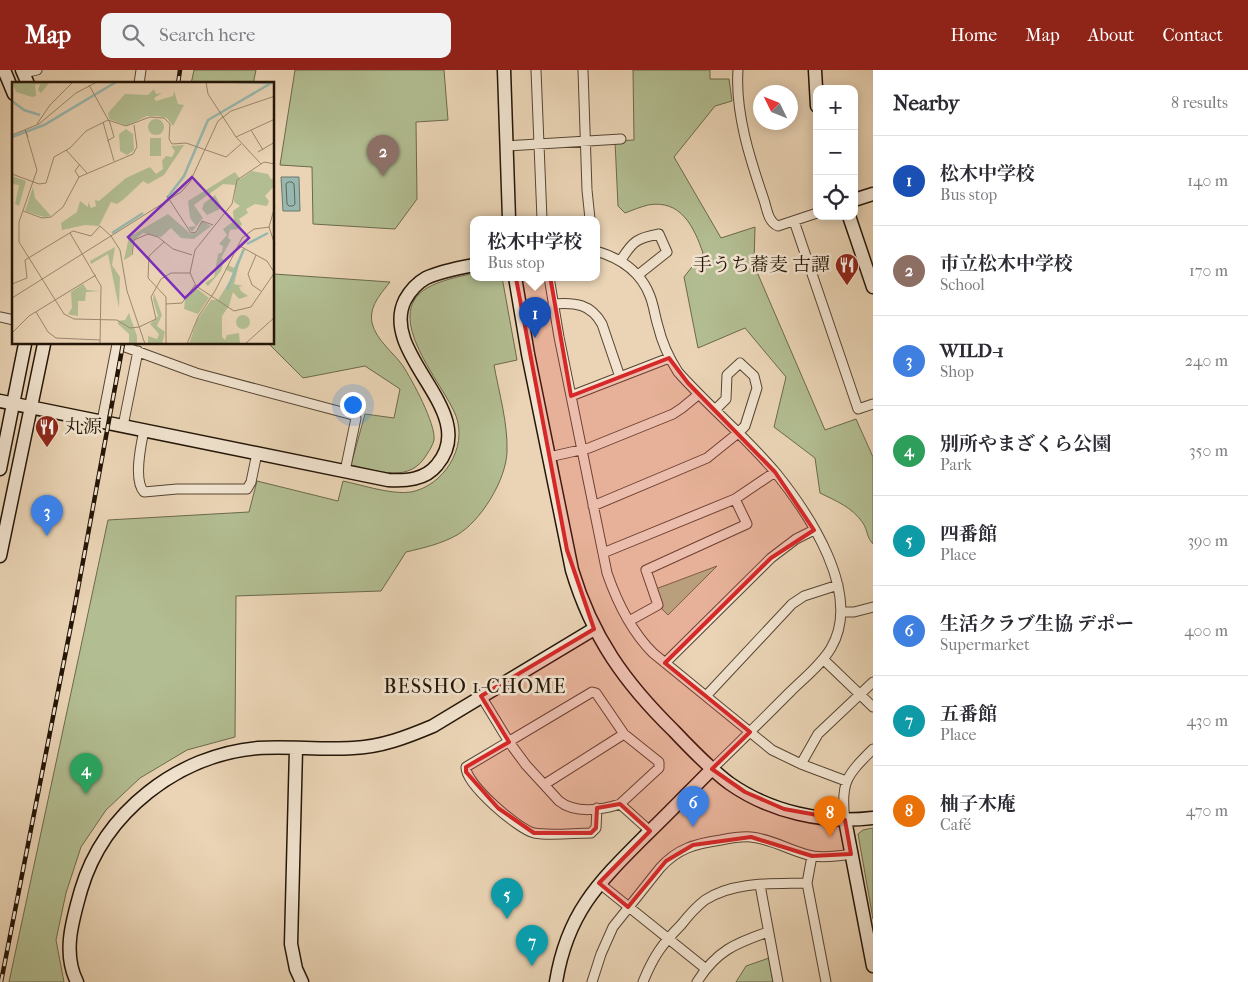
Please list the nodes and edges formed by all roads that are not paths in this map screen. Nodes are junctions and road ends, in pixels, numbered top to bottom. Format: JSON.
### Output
{"nodes":[{"id":1,"x":4,"y":70,"type":"edge"},
{"id":2,"x":37,"y":70,"type":"edge"},
{"id":3,"x":504,"y":70,"type":"edge"},
{"id":4,"x":536,"y":70,"type":"edge"},
{"id":5,"x":583,"y":70,"type":"edge"},
{"id":6,"x":738,"y":70,"type":"edge"},
{"id":7,"x":815,"y":70,"type":"edge"},
{"id":8,"x":25,"y":76,"type":"edge"},
{"id":9,"x":816,"y":85,"type":"edge"},
{"id":10,"x":12,"y":89,"type":"edge"},
{"id":11,"x":621,"y":139,"type":"dead end"},
{"id":12,"x":585,"y":141,"type":"junction"},
{"id":13,"x":539,"y":144,"type":"junction"},
{"id":14,"x":506,"y":146,"type":"junction"},
{"id":15,"x":873,"y":194,"type":"edge"},
{"id":16,"x":858,"y":199,"type":"edge"},
{"id":17,"x":813,"y":214,"type":"edge"},
{"id":18,"x":509,"y":216,"type":"edge"},
{"id":19,"x":542,"y":216,"type":"edge"},
{"id":20,"x":590,"y":216,"type":"edge"},
{"id":21,"x":850,"y":220,"type":"edge"},
{"id":22,"x":794,"y":221,"type":"junction"},
{"id":23,"x":600,"y":252,"type":"edge"},
{"id":24,"x":621,"y":260,"type":"junction"},
{"id":25,"x":470,"y":266,"type":"edge"},
{"id":26,"x":638,"y":275,"type":"junction"},
{"id":27,"x":516,"y":281,"type":"edge"},
{"id":28,"x":550,"y":281,"type":"edge"},
{"id":29,"x":873,"y":287,"type":"edge"},
{"id":30,"x":553,"y":304,"type":"junction"},
{"id":31,"x":25,"y":345,"type":"edge"},
{"id":32,"x":44,"y":345,"type":"edge"},
{"id":33,"x":117,"y":345,"type":"edge"},
{"id":34,"x":120,"y":345,"type":"edge"},
{"id":35,"x":138,"y":351,"type":"junction"},
{"id":36,"x":669,"y":358,"type":"junction"},
{"id":37,"x":620,"y":377,"type":"junction"},
{"id":38,"x":698,"y":394,"type":"junction"},
{"id":39,"x":572,"y":396,"type":"junction"},
{"id":40,"x":0,"y":401,"type":"edge"},
{"id":41,"x":14,"y":404,"type":"junction"},
{"id":42,"x":873,"y":404,"type":"edge"},
{"id":43,"x":30,"y":406,"type":"junction"},
{"id":44,"x":715,"y":410,"type":"junction"},
{"id":45,"x":102,"y":421,"type":"junction"},
{"id":46,"x":123,"y":426,"type":"junction"},
{"id":47,"x":144,"y":430,"type":"junction"},
{"id":48,"x":738,"y":433,"type":"junction"},
{"id":49,"x":582,"y":449,"type":"junction"},
{"id":50,"x":257,"y":453,"type":"junction"},
{"id":51,"x":549,"y":457,"type":"junction"},
{"id":52,"x":0,"y":469,"type":"edge"},
{"id":53,"x":345,"y":471,"type":"junction"},
{"id":54,"x":775,"y":472,"type":"junction"},
{"id":55,"x":735,"y":499,"type":"junction"},
{"id":56,"x":593,"y":506,"type":"junction"},
{"id":57,"x":814,"y":530,"type":"junction"},
{"id":58,"x":602,"y":554,"type":"junction"},
{"id":59,"x":0,"y":556,"type":"edge"},
{"id":60,"x":838,"y":585,"type":"junction"},
{"id":61,"x":873,"y":607,"type":"edge"},
{"id":62,"x":841,"y":612,"type":"junction"},
{"id":63,"x":629,"y":622,"type":"junction"},
{"id":64,"x":594,"y":629,"type":"junction"},
{"id":65,"x":823,"y":659,"type":"junction"},
{"id":66,"x":665,"y":663,"type":"junction"},
{"id":67,"x":873,"y":682,"type":"edge"},
{"id":68,"x":859,"y":694,"type":"junction"},
{"id":69,"x":481,"y":696,"type":"junction"},
{"id":70,"x":706,"y":696,"type":"junction"},
{"id":71,"x":873,"y":707,"type":"edge"},
{"id":72,"x":750,"y":732,"type":"junction"},
{"id":73,"x":624,"y":734,"type":"junction"},
{"id":74,"x":509,"y":742,"type":"junction"},
{"id":75,"x":296,"y":749,"type":"junction"},
{"id":76,"x":873,"y":749,"type":"edge"},
{"id":77,"x":802,"y":764,"type":"junction"},
{"id":78,"x":712,"y":770,"type":"junction"},
{"id":79,"x":846,"y":781,"type":"junction"},
{"id":80,"x":545,"y":784,"type":"junction"},
{"id":81,"x":620,"y":804,"type":"junction"},
{"id":82,"x":597,"y":808,"type":"junction"},
{"id":83,"x":873,"y":818,"type":"edge"},
{"id":84,"x":846,"y":820,"type":"junction"},
{"id":85,"x":650,"y":831,"type":"junction"},
{"id":86,"x":852,"y":854,"type":"junction"},
{"id":87,"x":812,"y":856,"type":"junction"},
{"id":88,"x":599,"y":883,"type":"junction"},
{"id":89,"x":807,"y":883,"type":"junction"},
{"id":90,"x":760,"y":885,"type":"junction"},
{"id":91,"x":628,"y":907,"type":"junction"},
{"id":92,"x":768,"y":932,"type":"junction"},
{"id":93,"x":668,"y":938,"type":"junction"},
{"id":94,"x":873,"y":966,"type":"edge"},
{"id":95,"x":706,"y":969,"type":"junction"},
{"id":96,"x":77,"y":982,"type":"edge"},
{"id":97,"x":302,"y":982,"type":"edge"},
{"id":98,"x":556,"y":982,"type":"edge"},
{"id":99,"x":592,"y":982,"type":"edge"},
{"id":100,"x":643,"y":982,"type":"edge"},
{"id":101,"x":697,"y":982,"type":"edge"},
{"id":102,"x":778,"y":982,"type":"edge"},
{"id":103,"x":826,"y":982,"type":"edge"}],
"edges":[{"from":1,"to":10,"type":"street"},
{"from":2,"to":8,"type":"street"},
{"from":3,"to":14,"type":"street"},
{"from":4,"to":13,"type":"street"},
{"from":5,"to":12,"type":"street"},
{"from":6,"to":22,"type":"street"},
{"from":7,"to":9,"type":"street"},
{"from":11,"to":12,"type":"street"},
{"from":12,"to":13,"type":"street"},
{"from":12,"to":20,"type":"street"},
{"from":13,"to":14,"type":"street"},
{"from":13,"to":19,"type":"street"},
{"from":14,"to":18,"type":"street"},
{"from":15,"to":16,"type":"street"},
{"from":17,"to":22,"type":"street"},
{"from":21,"to":29,"type":"street"},
{"from":22,"to":42,"type":"street"},
{"from":23,"to":24,"type":"street"},
{"from":24,"to":26,"type":"street"},
{"from":24,"to":26,"type":"street"},
{"from":25,"to":53,"type":"street"},
{"from":26,"to":36,"type":"street"},
{"from":27,"to":51,"type":"street"},
{"from":28,"to":30,"type":"street"},
{"from":30,"to":37,"type":"street"},
{"from":30,"to":39,"type":"street"},
{"from":31,"to":41,"type":"street"},
{"from":32,"to":43,"type":"street"},
{"from":33,"to":45,"type":"street"},
{"from":34,"to":35,"type":"street"},
{"from":35,"to":46,"type":"street"},
{"from":35,"to":53,"type":"street"},
{"from":36,"to":37,"type":"street"},
{"from":36,"to":38,"type":"street"},
{"from":37,"to":39,"type":"street"},
{"from":38,"to":44,"type":"street"},
{"from":38,"to":49,"type":"street"},
{"from":39,"to":49,"type":"street"},
{"from":40,"to":41,"type":"street"},
{"from":41,"to":43,"type":"street"},
{"from":41,"to":52,"type":"street"},
{"from":43,"to":45,"type":"street"},
{"from":43,"to":59,"type":"street"},
{"from":44,"to":48,"type":"street"},
{"from":44,"to":48,"type":"street"},
{"from":45,"to":46,"type":"street"},
{"from":46,"to":47,"type":"street"},
{"from":47,"to":50,"type":"street"},
{"from":47,"to":50,"type":"street"},
{"from":48,"to":54,"type":"street"},
{"from":48,"to":56,"type":"street"},
{"from":49,"to":51,"type":"street"},
{"from":49,"to":56,"type":"street"},
{"from":50,"to":53,"type":"street"},
{"from":51,"to":64,"type":"street"},
{"from":54,"to":55,"type":"street"},
{"from":54,"to":57,"type":"street"},
{"from":55,"to":58,"type":"street"},
{"from":55,"to":63,"type":"street"},
{"from":56,"to":58,"type":"street"},
{"from":57,"to":60,"type":"street"},
{"from":57,"to":66,"type":"street"},
{"from":58,"to":63,"type":"street"},
{"from":60,"to":62,"type":"street"},
{"from":60,"to":70,"type":"street"},
{"from":61,"to":62,"type":"street"},
{"from":62,"to":65,"type":"street"},
{"from":63,"to":66,"type":"street"},
{"from":64,"to":69,"type":"street"},
{"from":64,"to":78,"type":"street"},
{"from":65,"to":68,"type":"street"},
{"from":65,"to":72,"type":"street"},
{"from":66,"to":70,"type":"street"},
{"from":67,"to":68,"type":"street"},
{"from":68,"to":71,"type":"street"},
{"from":68,"to":77,"type":"street"},
{"from":69,"to":74,"type":"street"},
{"from":69,"to":75,"type":"street"},
{"from":70,"to":72,"type":"street"},
{"from":72,"to":77,"type":"street"},
{"from":72,"to":78,"type":"street"},
{"from":73,"to":74,"type":"street"},
{"from":73,"to":80,"type":"street"},
{"from":73,"to":81,"type":"street"},
{"from":74,"to":80,"type":"street"},
{"from":74,"to":82,"type":"street"},
{"from":75,"to":96,"type":"street"},
{"from":75,"to":97,"type":"street"},
{"from":76,"to":79,"type":"street"},
{"from":77,"to":79,"type":"street"},
{"from":78,"to":84,"type":"street"},
{"from":78,"to":85,"type":"street"},
{"from":79,"to":84,"type":"street"},
{"from":80,"to":82,"type":"street"},
{"from":81,"to":82,"type":"street"},
{"from":81,"to":85,"type":"street"},
{"from":83,"to":84,"type":"street"},
{"from":84,"to":86,"type":"street"},
{"from":85,"to":88,"type":"street"},
{"from":86,"to":87,"type":"street"},
{"from":86,"to":94,"type":"street"},
{"from":87,"to":89,"type":"street"},
{"from":87,"to":91,"type":"street"},
{"from":88,"to":91,"type":"street"},
{"from":88,"to":98,"type":"street"},
{"from":89,"to":90,"type":"street"},
{"from":89,"to":103,"type":"street"},
{"from":90,"to":92,"type":"street"},
{"from":90,"to":93,"type":"street"},
{"from":91,"to":93,"type":"street"},
{"from":91,"to":99,"type":"street"},
{"from":92,"to":95,"type":"street"},
{"from":92,"to":102,"type":"street"},
{"from":93,"to":95,"type":"street"},
{"from":93,"to":100,"type":"street"},
{"from":95,"to":101,"type":"street"}]}
